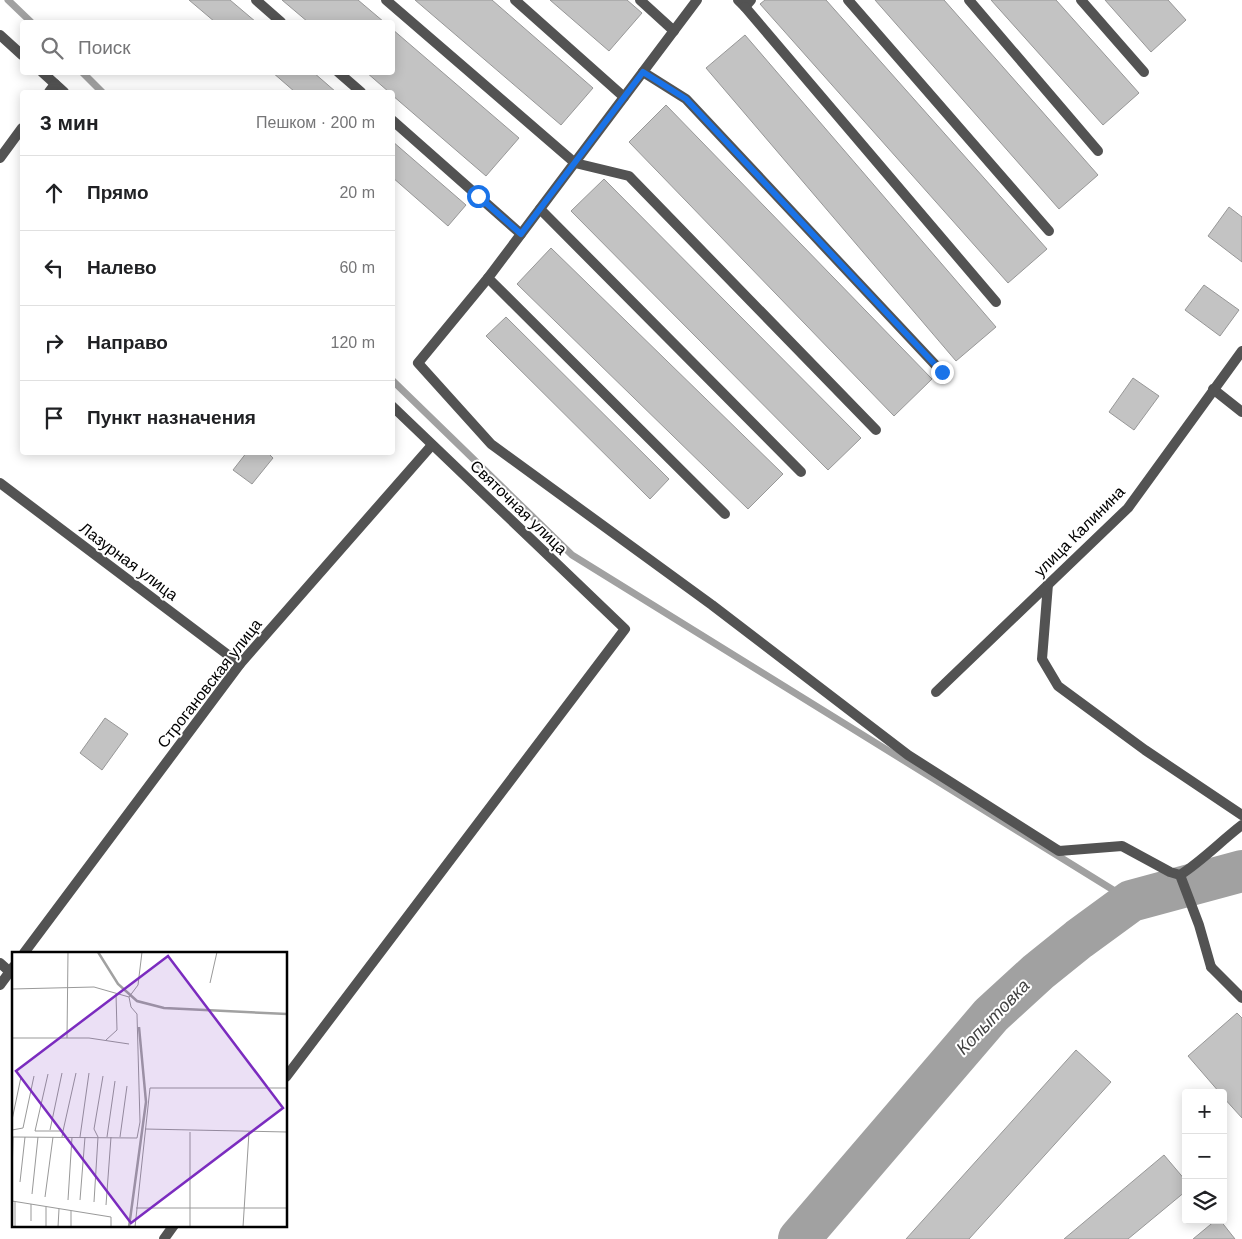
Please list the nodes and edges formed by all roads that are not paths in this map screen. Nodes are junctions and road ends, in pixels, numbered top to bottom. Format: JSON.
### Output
{"nodes":[{"id":1,"x":256,"y":0,"type":"edge"},
{"id":2,"x":386,"y":0,"type":"edge"},
{"id":3,"x":515,"y":0,"type":"edge"},
{"id":4,"x":640,"y":0,"type":"edge"},
{"id":5,"x":698,"y":0,"type":"edge"},
{"id":6,"x":848,"y":0,"type":"edge"},
{"id":7,"x":969,"y":0,"type":"edge"},
{"id":8,"x":1081,"y":0,"type":"edge"},
{"id":9,"x":745,"y":2,"type":"edge"},
{"id":10,"x":279,"y":20,"type":"edge"},
{"id":11,"x":674,"y":31,"type":"junction"},
{"id":12,"x":0,"y":36,"type":"edge"},
{"id":13,"x":20,"y":53,"type":"edge"},
{"id":14,"x":643,"y":72,"type":"junction"},
{"id":15,"x":1144,"y":72,"type":"dead end"},
{"id":16,"x":44,"y":75,"type":"edge"},
{"id":17,"x":341,"y":75,"type":"edge"},
{"id":18,"x":52,"y":88,"type":"edge"},
{"id":19,"x":359,"y":90,"type":"edge"},
{"id":20,"x":624,"y":97,"type":"junction"},
{"id":21,"x":395,"y":123,"type":"edge"},
{"id":22,"x":20,"y":131,"type":"edge"},
{"id":23,"x":1098,"y":151,"type":"dead end"},
{"id":24,"x":0,"y":158,"type":"edge"},
{"id":25,"x":575,"y":162,"type":"junction"},
{"id":26,"x":540,"y":210,"type":"junction"},
{"id":27,"x":1049,"y":231,"type":"dead end"},
{"id":28,"x":521,"y":234,"type":"junction"},
{"id":29,"x":488,"y":278,"type":"junction"},
{"id":30,"x":996,"y":302,"type":"dead end"},
{"id":31,"x":1242,"y":351,"type":"edge"},
{"id":32,"x":942,"y":372,"type":"dead end"},
{"id":33,"x":1213,"y":390,"type":"junction"},
{"id":34,"x":395,"y":409,"type":"edge"},
{"id":35,"x":1242,"y":412,"type":"edge"},
{"id":36,"x":876,"y":430,"type":"dead end"},
{"id":37,"x":432,"y":444,"type":"junction"},
{"id":38,"x":801,"y":472,"type":"dead end"},
{"id":39,"x":0,"y":483,"type":"edge"},
{"id":40,"x":726,"y":514,"type":"dead end"},
{"id":41,"x":1048,"y":584,"type":"junction"},
{"id":42,"x":240,"y":664,"type":"junction"},
{"id":43,"x":936,"y":692,"type":"dead end"},
{"id":44,"x":1242,"y":815,"type":"edge"},
{"id":45,"x":1242,"y":825,"type":"edge"},
{"id":46,"x":1180,"y":874,"type":"junction"},
{"id":47,"x":25,"y":952,"type":"edge"},
{"id":48,"x":0,"y":963,"type":"edge"},
{"id":49,"x":12,"y":969,"type":"edge"},
{"id":50,"x":0,"y":985,"type":"edge"},
{"id":51,"x":1242,"y":998,"type":"edge"},
{"id":52,"x":288,"y":1074,"type":"edge"},
{"id":53,"x":173,"y":1226,"type":"edge"},
{"id":54,"x":164,"y":1239,"type":"edge"}],
"edges":[{"from":1,"to":10,"type":"street"},
{"from":2,"to":25,"type":"street"},
{"from":3,"to":20,"type":"street"},
{"from":4,"to":11,"type":"street"},
{"from":5,"to":11,"type":"street"},
{"from":6,"to":27,"type":"street"},
{"from":7,"to":23,"type":"street"},
{"from":8,"to":15,"type":"street"},
{"from":9,"to":30,"type":"street"},
{"from":11,"to":14,"type":"street"},
{"from":12,"to":13,"type":"street"},
{"from":14,"to":20,"type":"street"},
{"from":14,"to":32,"type":"street"},
{"from":16,"to":18,"type":"street"},
{"from":17,"to":19,"type":"street"},
{"from":20,"to":25,"type":"street"},
{"from":21,"to":28,"type":"street"},
{"from":22,"to":24,"type":"street"},
{"from":25,"to":26,"type":"street"},
{"from":25,"to":36,"type":"street"},
{"from":26,"to":28,"type":"street"},
{"from":26,"to":38,"type":"street"},
{"from":28,"to":29,"type":"street"},
{"from":29,"to":40,"type":"street"},
{"from":29,"to":46,"type":"street"},
{"from":31,"to":33,"type":"street","name":"улица Калинина"},
{"from":33,"to":35,"type":"street"},
{"from":33,"to":41,"type":"street","name":"улица Калинина"},
{"from":34,"to":37,"type":"street","name":"Святочная улица"},
{"from":37,"to":42,"type":"street","name":"Строгановская улица"},
{"from":37,"to":52,"type":"street","name":"Святочная улица"},
{"from":39,"to":42,"type":"street","name":"Лазурная улица"},
{"from":41,"to":43,"type":"street","name":"улица Калинина"},
{"from":41,"to":44,"type":"street"},
{"from":42,"to":47,"type":"street","name":"Строгановская улица"},
{"from":45,"to":46,"type":"street"},
{"from":46,"to":51,"type":"street"},
{"from":48,"to":49,"type":"street"},
{"from":49,"to":50,"type":"street"},
{"from":53,"to":54,"type":"street"}]}
